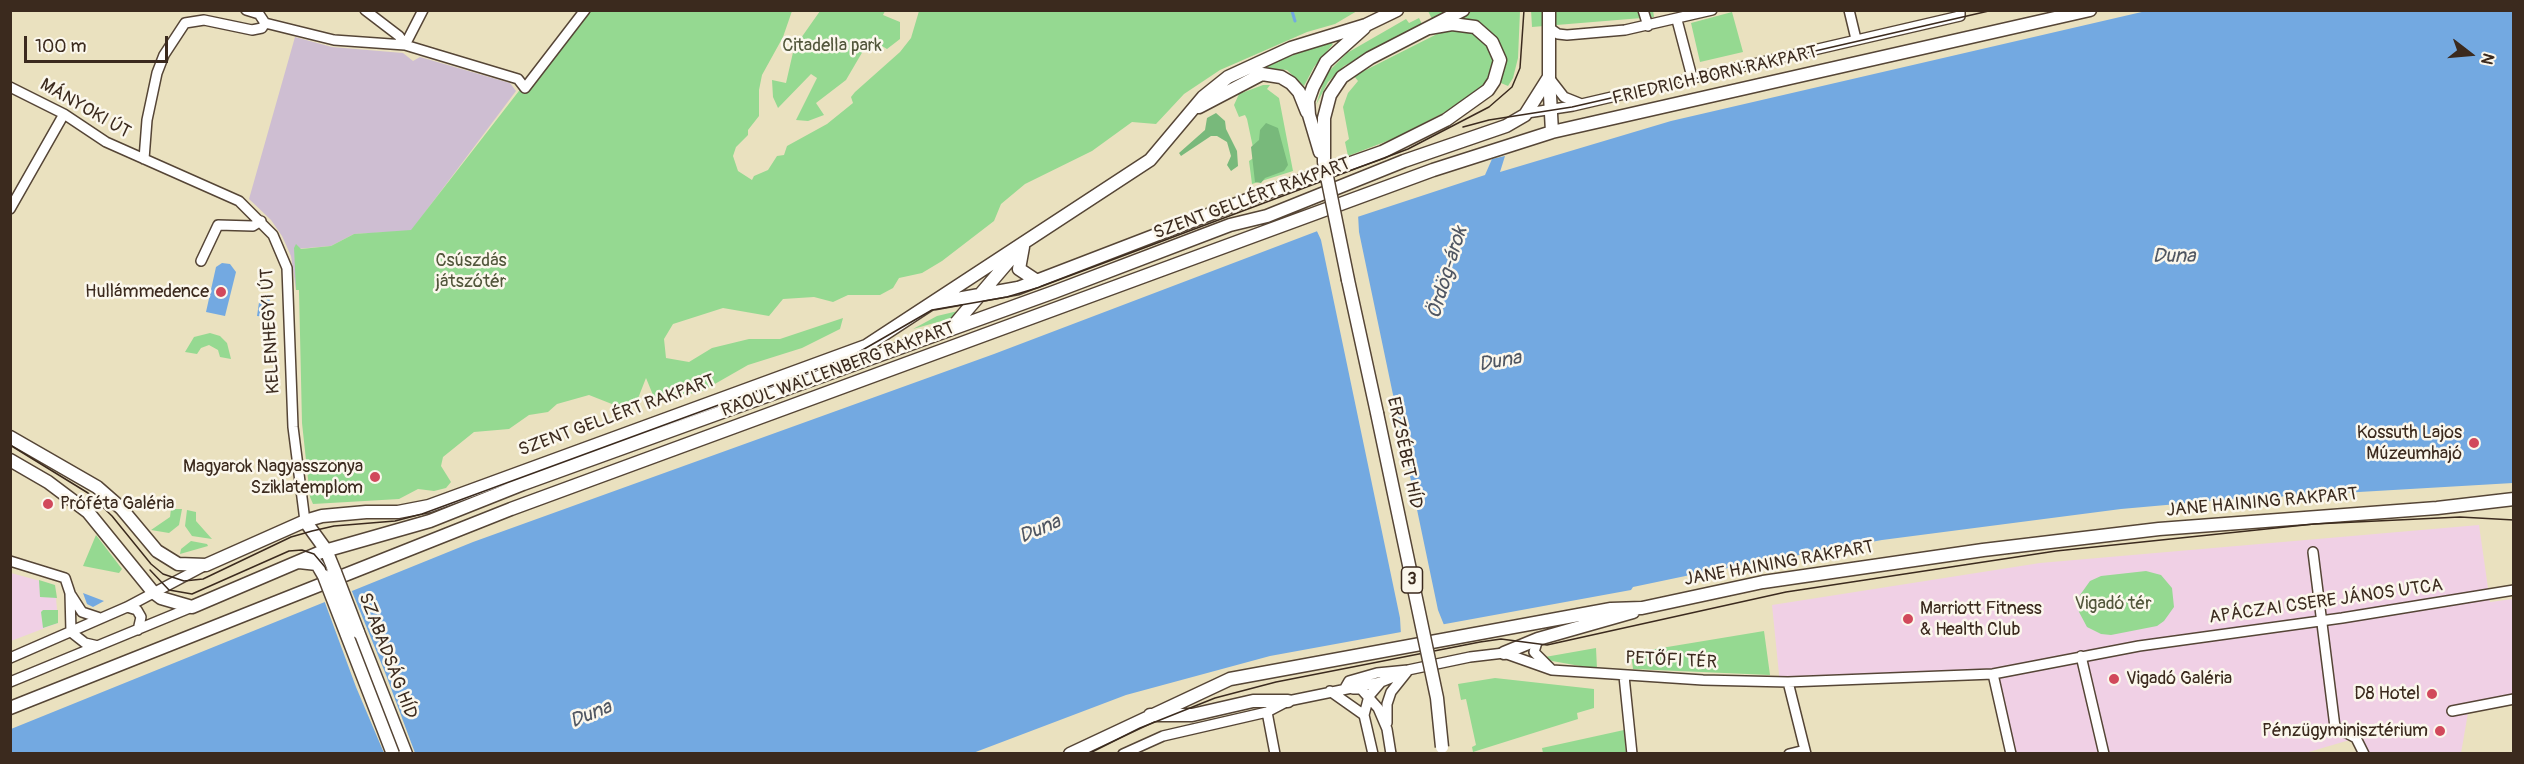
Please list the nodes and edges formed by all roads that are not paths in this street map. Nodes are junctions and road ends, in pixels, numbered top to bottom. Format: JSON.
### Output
{"nodes":[{"id":1,"x":246,"y":10,"type":"edge"},
{"id":2,"x":365,"y":10,"type":"edge"},
{"id":3,"x":423,"y":10,"type":"edge"},
{"id":4,"x":585,"y":10,"type":"edge"},
{"id":5,"x":1379,"y":10,"type":"edge"},
{"id":6,"x":1397,"y":10,"type":"edge"},
{"id":7,"x":1463,"y":10,"type":"edge"},
{"id":8,"x":1643,"y":10,"type":"edge"},
{"id":9,"x":1712,"y":10,"type":"edge"},
{"id":10,"x":1849,"y":10,"type":"edge"},
{"id":11,"x":2090,"y":10,"type":"edge"},
{"id":12,"x":1960,"y":13,"type":"edge"},
{"id":13,"x":1548,"y":20,"type":"edge"},
{"id":14,"x":1677,"y":20,"type":"junction"},
{"id":15,"x":265,"y":22,"type":"junction"},
{"id":16,"x":1366,"y":25,"type":"junction"},
{"id":17,"x":1648,"y":26,"type":"junction"},
{"id":18,"x":1429,"y":28,"type":"junction"},
{"id":19,"x":1856,"y":39,"type":"junction"},
{"id":20,"x":405,"y":45,"type":"junction"},
{"id":21,"x":1548,"y":77,"type":"junction"},
{"id":22,"x":1692,"y":77,"type":"junction"},
{"id":23,"x":10,"y":87,"type":"edge"},
{"id":24,"x":1579,"y":103,"type":"junction"},
{"id":25,"x":1551,"y":110,"type":"junction"},
{"id":26,"x":1191,"y":112,"type":"junction"},
{"id":27,"x":1527,"y":113,"type":"junction"},
{"id":28,"x":64,"y":114,"type":"junction"},
{"id":29,"x":1309,"y":115,"type":"junction"},
{"id":30,"x":1552,"y":132,"type":"junction"},
{"id":31,"x":144,"y":159,"type":"junction"},
{"id":32,"x":1324,"y":162,"type":"junction"},
{"id":33,"x":1355,"y":198,"type":"joint"},
{"id":34,"x":10,"y":209,"type":"edge"},
{"id":35,"x":261,"y":221,"type":"junction"},
{"id":36,"x":1024,"y":243,"type":"junction"},
{"id":37,"x":201,"y":261,"type":"dead end"},
{"id":38,"x":1037,"y":281,"type":"junction"},
{"id":39,"x":979,"y":296,"type":"junction"},
{"id":40,"x":930,"y":304,"type":"junction"},
{"id":41,"x":947,"y":329,"type":"junction"},
{"id":42,"x":10,"y":437,"type":"edge"},
{"id":43,"x":10,"y":460,"type":"edge"},
{"id":44,"x":2514,"y":499,"type":"edge"},
{"id":45,"x":305,"y":521,"type":"junction"},
{"id":46,"x":326,"y":550,"type":"junction"},
{"id":47,"x":2313,"y":552,"type":"dead end"},
{"id":48,"x":10,"y":561,"type":"edge"},
{"id":49,"x":295,"y":563,"type":"junction"},
{"id":50,"x":206,"y":565,"type":"junction"},
{"id":51,"x":331,"y":576,"type":"junction"},
{"id":52,"x":2514,"y":590,"type":"edge"},
{"id":53,"x":153,"y":592,"type":"junction"},
{"id":54,"x":70,"y":593,"type":"junction"},
{"id":55,"x":127,"y":607,"type":"junction"},
{"id":56,"x":192,"y":608,"type":"junction"},
{"id":57,"x":1642,"y":608,"type":"junction"},
{"id":58,"x":103,"y":618,"type":"junction"},
{"id":59,"x":2321,"y":621,"type":"junction"},
{"id":60,"x":90,"y":624,"type":"junction"},
{"id":61,"x":138,"y":630,"type":"junction"},
{"id":62,"x":71,"y":632,"type":"junction"},
{"id":63,"x":1538,"y":639,"type":"junction"},
{"id":64,"x":85,"y":643,"type":"junction"},
{"id":65,"x":98,"y":646,"type":"junction"},
{"id":66,"x":1504,"y":653,"type":"junction"},
{"id":67,"x":2081,"y":657,"type":"junction"},
{"id":68,"x":10,"y":658,"type":"edge"},
{"id":69,"x":1408,"y":670,"type":"junction"},
{"id":70,"x":1552,"y":670,"type":"junction"},
{"id":71,"x":1993,"y":674,"type":"junction"},
{"id":72,"x":1624,"y":676,"type":"junction"},
{"id":73,"x":10,"y":682,"type":"edge"},
{"id":74,"x":1381,"y":682,"type":"junction"},
{"id":75,"x":1788,"y":682,"type":"junction"},
{"id":76,"x":1345,"y":688,"type":"junction"},
{"id":77,"x":1330,"y":691,"type":"junction"},
{"id":78,"x":1369,"y":696,"type":"junction"},
{"id":79,"x":2514,"y":699,"type":"edge"},
{"id":80,"x":1288,"y":701,"type":"junction"},
{"id":81,"x":10,"y":708,"type":"edge"},
{"id":82,"x":2452,"y":711,"type":"dead end"},
{"id":83,"x":1267,"y":712,"type":"junction"},
{"id":84,"x":1149,"y":715,"type":"junction"},
{"id":85,"x":1364,"y":715,"type":"junction"},
{"id":86,"x":1387,"y":729,"type":"junction"},
{"id":87,"x":1805,"y":752,"type":"edge"},
{"id":88,"x":393,"y":753,"type":"edge"},
{"id":89,"x":406,"y":753,"type":"edge"},
{"id":90,"x":1070,"y":753,"type":"edge"},
{"id":91,"x":1124,"y":753,"type":"edge"},
{"id":92,"x":1275,"y":753,"type":"edge"},
{"id":93,"x":1373,"y":753,"type":"edge"},
{"id":94,"x":1391,"y":753,"type":"edge"},
{"id":95,"x":1442,"y":753,"type":"edge"},
{"id":96,"x":1632,"y":753,"type":"edge"},
{"id":97,"x":1789,"y":753,"type":"edge"},
{"id":98,"x":2011,"y":753,"type":"edge"},
{"id":99,"x":2104,"y":753,"type":"edge"},
{"id":100,"x":2364,"y":753,"type":"edge"}],
"edges":[{"from":1,"to":15,"type":"street"},
{"from":2,"to":20,"type":"street"},
{"from":3,"to":20,"type":"street"},
{"from":4,"to":20,"type":"street"},
{"from":5,"to":16,"type":"main road"},
{"from":6,"to":16,"type":"main road","number":"3"},
{"from":7,"to":18,"type":"main road","number":"3"},
{"from":8,"to":17,"type":"street"},
{"from":9,"to":14,"type":"street"},
{"from":10,"to":19,"type":"street"},
{"from":11,"to":30,"type":"main road","name":"FRIEDRICH BORN RAKPART"},
{"from":12,"to":19,"type":"street"},
{"from":13,"to":17,"type":"street"},
{"from":13,"to":21,"type":"main road"},
{"from":14,"to":17,"type":"street"},
{"from":14,"to":22,"type":"street"},
{"from":15,"to":20,"type":"street"},
{"from":15,"to":31,"type":"street"},
{"from":16,"to":26,"type":"main road","name":"SZENT GELLÉRT RAKPART"},
{"from":16,"to":29,"type":"main road","number":"3"},
{"from":18,"to":32,"type":"main road","number":"3"},
{"from":18,"to":38,"type":"main road","name":"SZENT GELLÉRT RAKPART"},
{"from":19,"to":22,"type":"street"},
{"from":21,"to":24,"type":"street"},
{"from":21,"to":25,"type":"main road"},
{"from":21,"to":27,"type":"main road"},
{"from":22,"to":24,"type":"street"},
{"from":23,"to":28,"type":"street","name":"MÁNYOKI ÚT"},
{"from":24,"to":25,"type":"street"},
{"from":25,"to":27,"type":"street"},
{"from":25,"to":30,"type":"main road"},
{"from":26,"to":29,"type":"main road"},
{"from":26,"to":36,"type":"main road","name":"SZENT GELLÉRT RAKPART"},
{"from":27,"to":41,"type":"main road","name":"SZENT GELLÉRT RAKPART"},
{"from":28,"to":31,"type":"street","name":"MÁNYOKI ÚT"},
{"from":28,"to":34,"type":"street"},
{"from":29,"to":32,"type":"main road","number":"3"},
{"from":30,"to":33,"type":"main road","name":"FRIEDRICH BORN RAKPART"},
{"from":31,"to":35,"type":"street","name":"KELENHEGYI ÚT"},
{"from":32,"to":95,"type":"main road","name":"ERZSÉBET HÍD","number":"3","bridge":true},
{"from":33,"to":51,"type":"main road","name":"RAOUL WALLENBERG RAKPART"},
{"from":35,"to":37,"type":"street"},
{"from":35,"to":45,"type":"street","name":"KELENHEGYI ÚT"},
{"from":36,"to":38,"type":"main road"},
{"from":36,"to":39,"type":"main road","name":"SZENT GELLÉRT RAKPART"},
{"from":36,"to":40,"type":"main road","name":"SZENT GELLÉRT RAKPART"},
{"from":38,"to":39,"type":"main road","name":"SZENT GELLÉRT RAKPART"},
{"from":39,"to":40,"type":"main road","name":"SZENT GELLÉRT RAKPART"},
{"from":39,"to":41,"type":"main road","name":"SZENT GELLÉRT RAKPART"},
{"from":40,"to":45,"type":"main road","name":"SZENT GELLÉRT RAKPART"},
{"from":41,"to":46,"type":"main road","name":"SZENT GELLÉRT RAKPART"},
{"from":42,"to":50,"type":"main road"},
{"from":43,"to":53,"type":"main road"},
{"from":44,"to":57,"type":"main road","name":"JANE HAINING RAKPART"},
{"from":45,"to":46,"type":"main road"},
{"from":45,"to":50,"type":"main road","name":"SZENT GELLÉRT RAKPART"},
{"from":46,"to":49,"type":"main road","name":"SZENT GELLÉRT RAKPART"},
{"from":46,"to":51,"type":"main road"},
{"from":47,"to":59,"type":"street"},
{"from":48,"to":54,"type":"street"},
{"from":49,"to":51,"type":"main road"},
{"from":49,"to":56,"type":"main road","name":"SZENT GELLÉRT RAKPART"},
{"from":50,"to":53,"type":"street"},
{"from":51,"to":81,"type":"main road","name":"RAOUL WALLENBERG RAKPART"},
{"from":51,"to":88,"type":"main road","name":"SZABADSÁG HÍD","bridge":true},
{"from":51,"to":89,"type":"main road","name":"SZABADSÁG HÍD","bridge":true},
{"from":52,"to":59,"type":"street","name":"APÁCZAI CSERE JÁNOS UTCA"},
{"from":53,"to":55,"type":"street"},
{"from":53,"to":56,"type":"main road"},
{"from":54,"to":58,"type":"street"},
{"from":54,"to":62,"type":"street"},
{"from":55,"to":58,"type":"street"},
{"from":55,"to":61,"type":"street"},
{"from":56,"to":61,"type":"street"},
{"from":57,"to":63,"type":"main road"},
{"from":57,"to":84,"type":"main road","name":"JANE HAINING RAKPART"},
{"from":58,"to":60,"type":"street"},
{"from":59,"to":67,"type":"street","name":"APÁCZAI CSERE JÁNOS UTCA"},
{"from":59,"to":100,"type":"street"},
{"from":60,"to":62,"type":"street"},
{"from":60,"to":64,"type":"street"},
{"from":61,"to":65,"type":"street"},
{"from":62,"to":64,"type":"street"},
{"from":62,"to":68,"type":"street"},
{"from":63,"to":66,"type":"main road"},
{"from":63,"to":70,"type":"street"},
{"from":64,"to":65,"type":"street"},
{"from":65,"to":73,"type":"street"},
{"from":66,"to":69,"type":"street"},
{"from":66,"to":70,"type":"street","name":"PETŐFI TÉR"},
{"from":67,"to":71,"type":"street"},
{"from":67,"to":99,"type":"street"},
{"from":69,"to":74,"type":"street"},
{"from":69,"to":76,"type":"street"},
{"from":69,"to":86,"type":"street"},
{"from":70,"to":72,"type":"street","name":"PETŐFI TÉR"},
{"from":71,"to":75,"type":"street"},
{"from":71,"to":98,"type":"street"},
{"from":72,"to":75,"type":"street","name":"PETŐFI TÉR"},
{"from":72,"to":96,"type":"street"},
{"from":74,"to":76,"type":"street"},
{"from":74,"to":78,"type":"street"},
{"from":75,"to":87,"type":"street"},
{"from":76,"to":77,"type":"street"},
{"from":76,"to":78,"type":"street"},
{"from":77,"to":80,"type":"street"},
{"from":77,"to":85,"type":"street"},
{"from":78,"to":85,"type":"street"},
{"from":78,"to":86,"type":"street"},
{"from":79,"to":82,"type":"street"},
{"from":80,"to":83,"type":"street"},
{"from":80,"to":84,"type":"main road"},
{"from":83,"to":91,"type":"street"},
{"from":83,"to":92,"type":"street"},
{"from":84,"to":90,"type":"main road","name":"JANE HAINING RAKPART"},
{"from":85,"to":93,"type":"street"},
{"from":86,"to":94,"type":"street"},
{"from":87,"to":97,"type":"street"}]}
